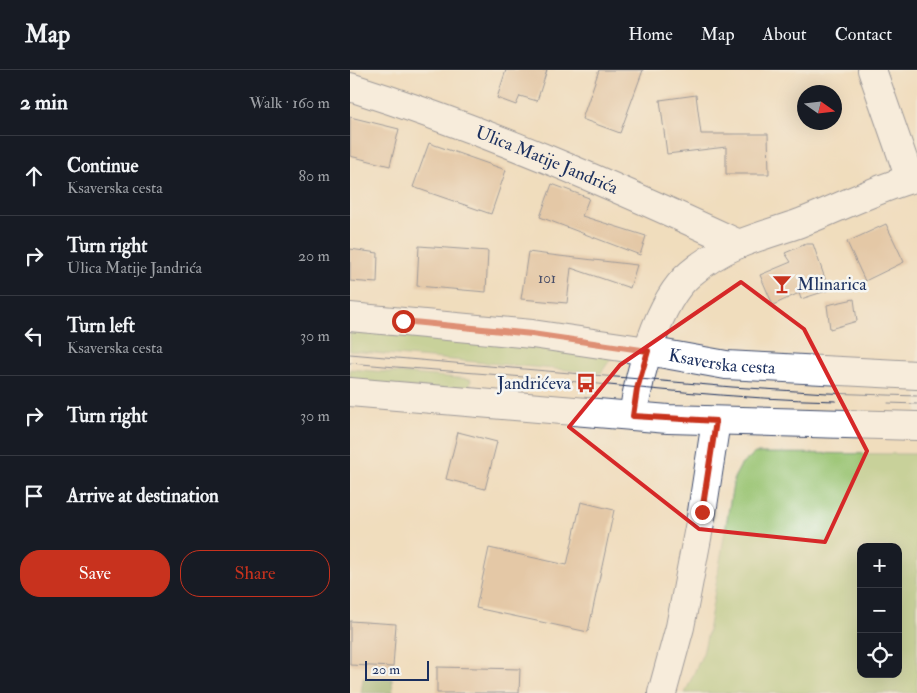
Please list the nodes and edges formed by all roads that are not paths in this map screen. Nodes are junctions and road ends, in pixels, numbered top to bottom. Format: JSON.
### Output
{"nodes":[{"id":1,"x":872,"y":70,"type":"edge"},
{"id":2,"x":350,"y":87,"type":"edge"},
{"id":3,"x":914,"y":178,"type":"edge"},
{"id":4,"x":739,"y":244,"type":"junction"},
{"id":5,"x":350,"y":317,"type":"edge"},
{"id":6,"x":648,"y":351,"type":"junction"},
{"id":7,"x":917,"y":375,"type":"edge"},
{"id":8,"x":350,"y":392,"type":"edge"},
{"id":9,"x":633,"y":416,"type":"junction"},
{"id":10,"x":716,"y":421,"type":"junction"},
{"id":11,"x":917,"y":426,"type":"edge"},
{"id":12,"x":662,"y":693,"type":"edge"}],
"edges":[{"from":1,"to":3,"type":"street"},
{"from":2,"to":4,"type":"street","name":"Ulica Matije Jandrića"},
{"from":3,"to":4,"type":"street"},
{"from":4,"to":6,"type":"street"},
{"from":5,"to":6,"type":"street","name":"Ksaverska cesta"},
{"from":6,"to":7,"type":"street","name":"Ksaverska cesta"},
{"from":6,"to":9,"type":"street"},
{"from":8,"to":9,"type":"street"},
{"from":9,"to":10,"type":"street"},
{"from":10,"to":11,"type":"street"},
{"from":10,"to":12,"type":"street"}]}
